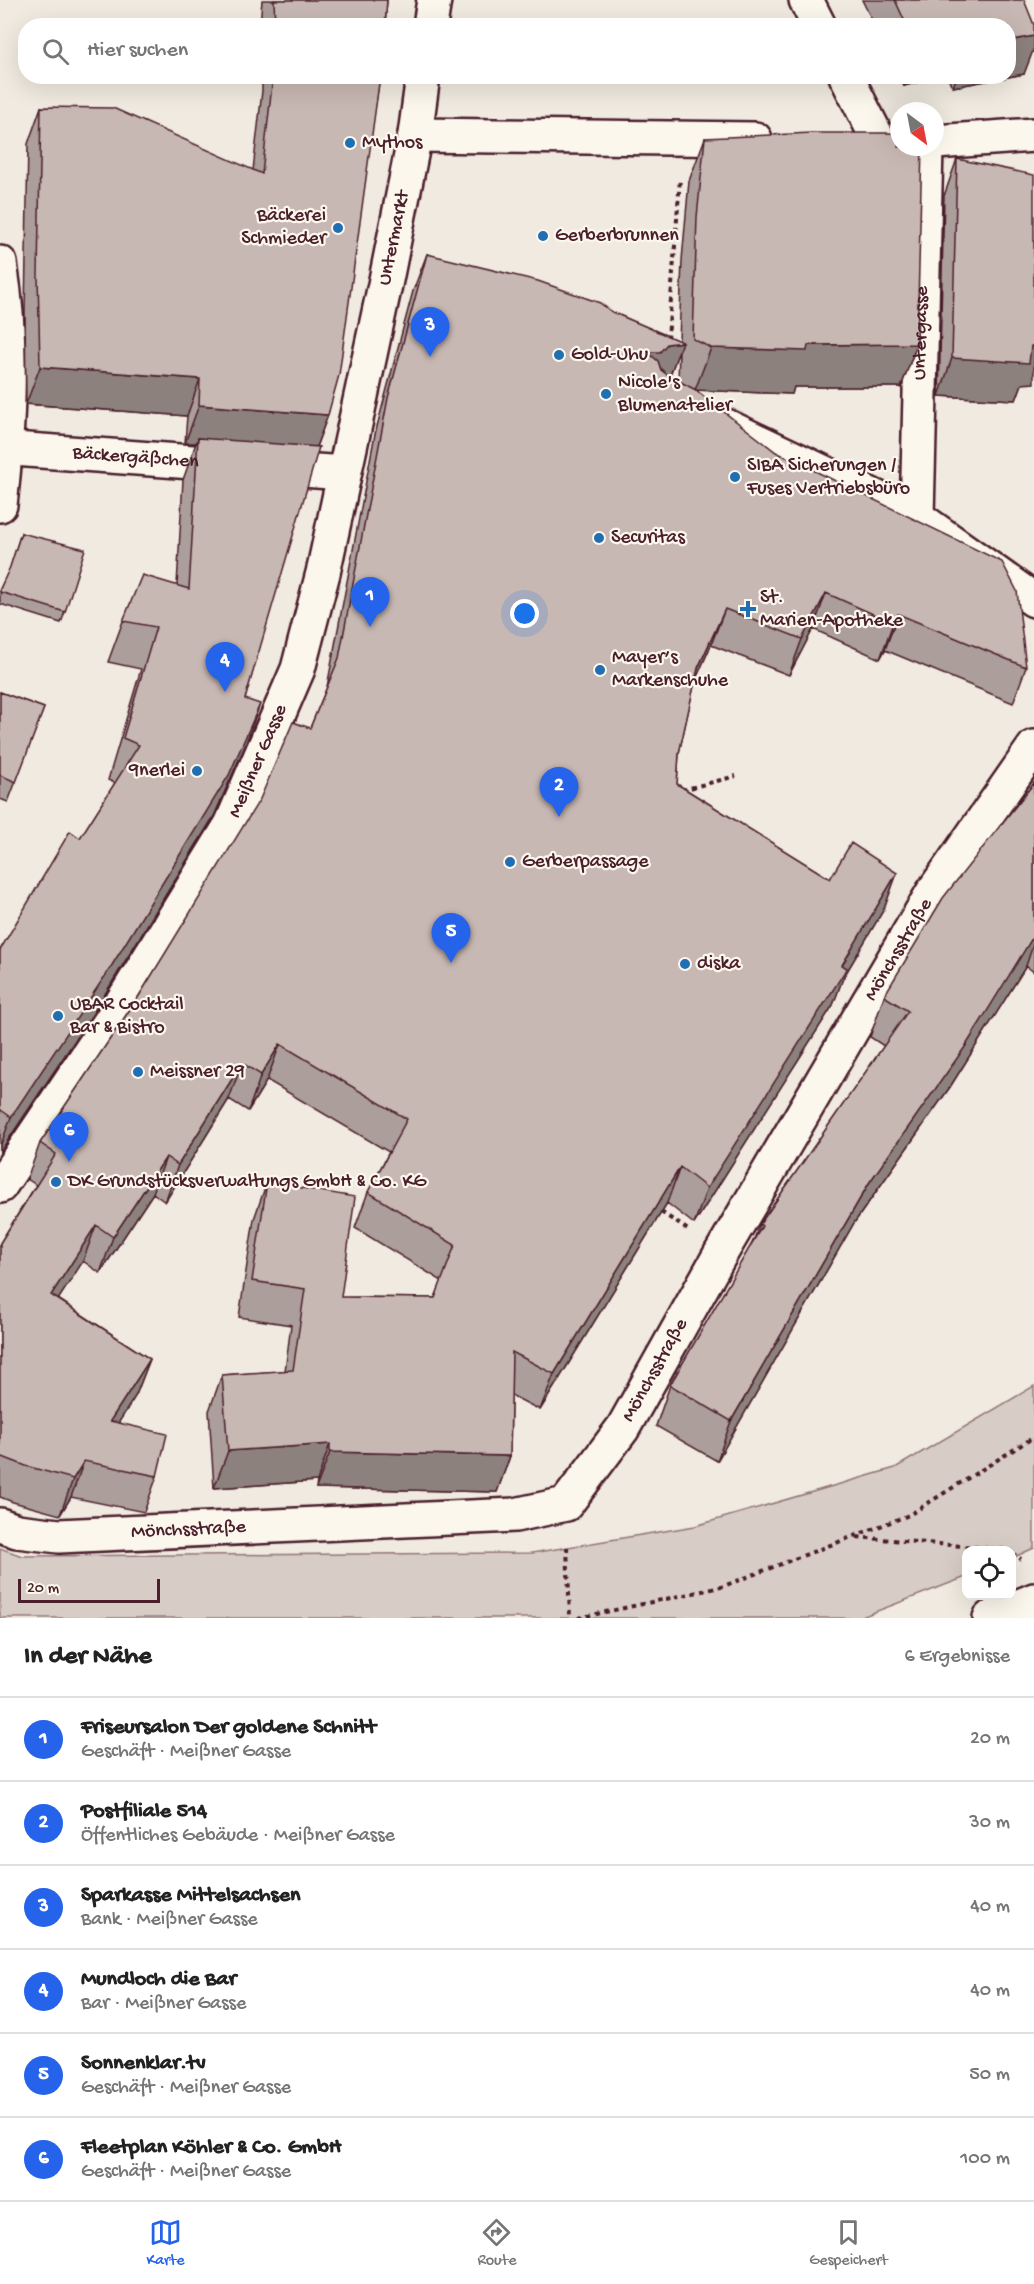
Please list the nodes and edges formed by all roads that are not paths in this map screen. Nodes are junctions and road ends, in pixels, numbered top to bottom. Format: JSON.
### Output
{"nodes":[{"id":1,"x":434,"y":0,"type":"edge"},
{"id":2,"x":806,"y":0,"type":"edge"},
{"id":3,"x":431,"y":18,"type":"edge"},
{"id":4,"x":815,"y":18,"type":"edge"},
{"id":5,"x":422,"y":84,"type":"edge"},
{"id":6,"x":851,"y":84,"type":"edge"},
{"id":7,"x":415,"y":135,"type":"junction"},
{"id":8,"x":1034,"y":135,"type":"edge"},
{"id":9,"x":787,"y":140,"type":"edge"},
{"id":10,"x":944,"y":141,"type":"edge"},
{"id":11,"x":845,"y":142,"type":"edge"},
{"id":12,"x":889,"y":143,"type":"edge"},
{"id":13,"x":926,"y":156,"type":"edge"},
{"id":14,"x":0,"y":263,"type":"edge"},
{"id":15,"x":386,"y":280,"type":"joint"},
{"id":16,"x":696,"y":411,"type":"edge"},
{"id":17,"x":3,"y":448,"type":"edge"},
{"id":18,"x":344,"y":473,"type":"junction"},
{"id":19,"x":0,"y":505,"type":"edge"},
{"id":20,"x":917,"y":517,"type":"junction"},
{"id":21,"x":1034,"y":600,"type":"edge"},
{"id":22,"x":1034,"y":747,"type":"edge"},
{"id":23,"x":0,"y":1186,"type":"edge"},
{"id":24,"x":0,"y":1526,"type":"edge"},
{"id":25,"x":1034,"y":1600,"type":"edge"},
{"id":26,"x":990,"y":1618,"type":"edge"}],
"edges":[{"from":1,"to":3,"type":"street"},
{"from":2,"to":4,"type":"street"},
{"from":5,"to":7,"type":"street","name":"Untermarkt"},
{"from":6,"to":12,"type":"street"},
{"from":7,"to":9,"type":"street"},
{"from":7,"to":15,"type":"street","name":"Untermarkt"},
{"from":8,"to":10,"type":"street"},
{"from":11,"to":12,"type":"street"},
{"from":13,"to":20,"type":"street","name":"Untergasse"},
{"from":14,"to":17,"type":"street"},
{"from":15,"to":18,"type":"street","name":"Meißner Gasse"},
{"from":16,"to":20,"type":"street"},
{"from":17,"to":18,"type":"street","name":"Bäckergäßchen"},
{"from":17,"to":19,"type":"street"},
{"from":18,"to":23,"type":"street","name":"Meißner Gasse"},
{"from":20,"to":21,"type":"street"},
{"from":22,"to":24,"type":"street","name":"Mönchsstraße"},
{"from":25,"to":26,"type":"street"}]}
